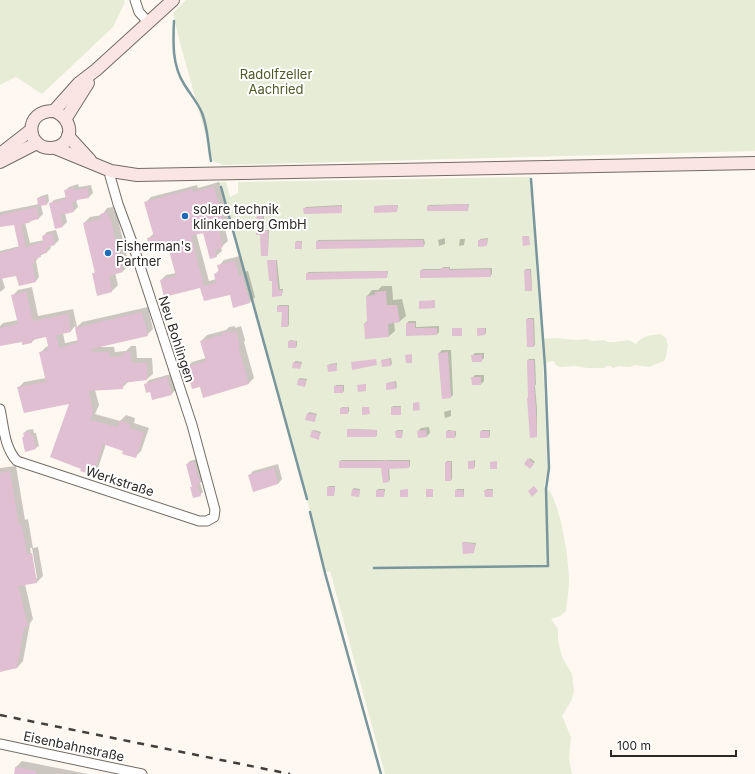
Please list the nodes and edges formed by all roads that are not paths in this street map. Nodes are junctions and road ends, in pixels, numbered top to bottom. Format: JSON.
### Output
{"nodes":[{"id":1,"x":135,"y":0,"type":"edge"},
{"id":2,"x":173,"y":0,"type":"edge"},
{"id":3,"x":148,"y":22,"type":"junction"},
{"id":4,"x":96,"y":70,"type":"junction"},
{"id":5,"x":54,"y":111,"type":"junction"},
{"id":6,"x":66,"y":118,"type":"junction"},
{"id":7,"x":31,"y":130,"type":"junction"},
{"id":8,"x":68,"y":136,"type":"junction"},
{"id":9,"x":37,"y":143,"type":"junction"},
{"id":10,"x":55,"y":148,"type":"junction"},
{"id":11,"x":0,"y":154,"type":"edge"},
{"id":12,"x":0,"y":162,"type":"edge"},
{"id":13,"x":92,"y":163,"type":"junction"},
{"id":14,"x":755,"y":163,"type":"edge"},
{"id":15,"x":111,"y":171,"type":"junction"},
{"id":16,"x":0,"y":409,"type":"edge"},
{"id":17,"x":214,"y":517,"type":"joint"},
{"id":18,"x":0,"y":744,"type":"edge"},
{"id":19,"x":142,"y":774,"type":"edge"}],
"edges":[{"from":1,"to":3,"type":"street"},
{"from":2,"to":3,"type":"main road"},
{"from":3,"to":4,"type":"main road"},
{"from":4,"to":5,"type":"main road"},
{"from":4,"to":6,"type":"main road"},
{"from":5,"to":6,"type":"main road"},
{"from":5,"to":7,"type":"main road"},
{"from":6,"to":8,"type":"main road"},
{"from":7,"to":9,"type":"main road"},
{"from":7,"to":11,"type":"main road"},
{"from":8,"to":10,"type":"main road"},
{"from":8,"to":13,"type":"main road"},
{"from":9,"to":10,"type":"main road"},
{"from":9,"to":12,"type":"main road"},
{"from":10,"to":13,"type":"main road"},
{"from":13,"to":15,"type":"main road"},
{"from":14,"to":15,"type":"main road"},
{"from":15,"to":17,"type":"street","name":"Neu Bohlingen"},
{"from":16,"to":17,"type":"street","name":"Werkstraße"},
{"from":18,"to":19,"type":"street","name":"Eisenbahnstraße"}]}
